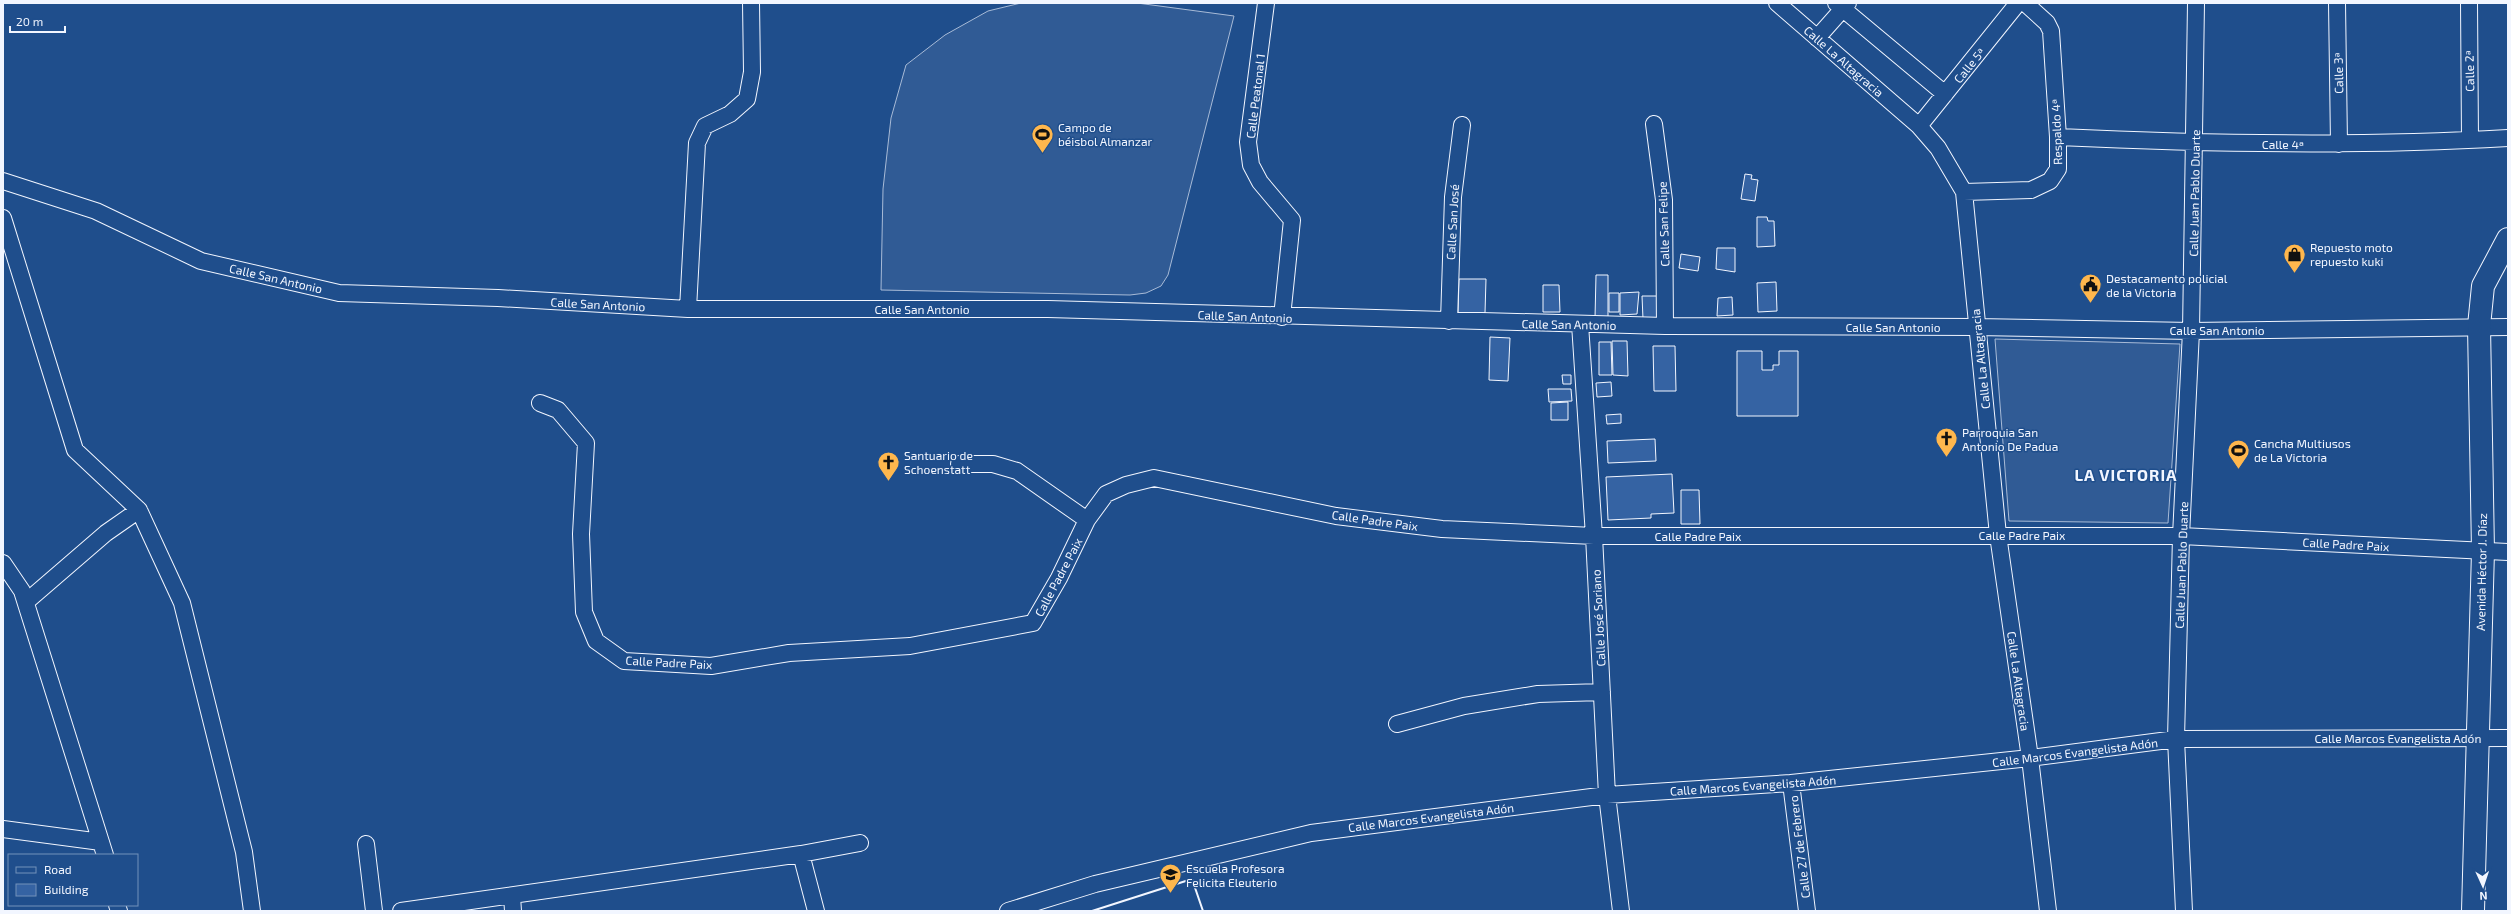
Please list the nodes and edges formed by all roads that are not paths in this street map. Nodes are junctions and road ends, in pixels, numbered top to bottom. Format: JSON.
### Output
{"nodes":[{"id":1,"x":751,"y":3,"type":"edge"},
{"id":2,"x":1266,"y":3,"type":"edge"},
{"id":3,"x":1777,"y":3,"type":"edge"},
{"id":4,"x":2018,"y":3,"type":"edge"},
{"id":5,"x":2025,"y":3,"type":"edge"},
{"id":6,"x":2196,"y":3,"type":"edge"},
{"id":7,"x":2337,"y":3,"type":"edge"},
{"id":8,"x":2469,"y":3,"type":"edge"},
{"id":9,"x":1842,"y":5,"type":"edge"},
{"id":10,"x":1817,"y":38,"type":"junction"},
{"id":11,"x":1945,"y":94,"type":"junction"},
{"id":12,"x":1654,"y":124,"type":"dead end"},
{"id":13,"x":1462,"y":125,"type":"dead end"},
{"id":14,"x":1919,"y":126,"type":"junction"},
{"id":15,"x":2058,"y":137,"type":"junction"},
{"id":16,"x":2508,"y":138,"type":"edge"},
{"id":17,"x":2470,"y":140,"type":"junction"},
{"id":18,"x":2195,"y":144,"type":"junction"},
{"id":19,"x":2339,"y":144,"type":"junction"},
{"id":20,"x":3,"y":181,"type":"edge"},
{"id":21,"x":1964,"y":192,"type":"junction"},
{"id":22,"x":3,"y":218,"type":"edge"},
{"id":23,"x":2508,"y":239,"type":"edge"},
{"id":24,"x":688,"y":309,"type":"junction"},
{"id":25,"x":1282,"y":317,"type":"junction"},
{"id":26,"x":1449,"y":321,"type":"junction"},
{"id":27,"x":1580,"y":324,"type":"junction"},
{"id":28,"x":1665,"y":326,"type":"junction"},
{"id":29,"x":2479,"y":326,"type":"junction"},
{"id":30,"x":1976,"y":327,"type":"junction"},
{"id":31,"x":2508,"y":327,"type":"edge"},
{"id":32,"x":2192,"y":331,"type":"junction"},
{"id":33,"x":540,"y":403,"type":"dead end"},
{"id":34,"x":960,"y":464,"type":"dead end"},
{"id":35,"x":138,"y":510,"type":"junction"},
{"id":36,"x":1087,"y":520,"type":"junction"},
{"id":37,"x":1998,"y":535,"type":"junction"},
{"id":38,"x":1594,"y":536,"type":"junction"},
{"id":39,"x":2181,"y":536,"type":"junction"},
{"id":40,"x":2483,"y":551,"type":"junction"},
{"id":41,"x":2508,"y":552,"type":"edge"},
{"id":42,"x":3,"y":563,"type":"edge"},
{"id":43,"x":26,"y":602,"type":"junction"},
{"id":44,"x":1602,"y":692,"type":"junction"},
{"id":45,"x":1397,"y":724,"type":"dead end"},
{"id":46,"x":2476,"y":738,"type":"junction"},
{"id":47,"x":2508,"y":738,"type":"edge"},
{"id":48,"x":2176,"y":739,"type":"junction"},
{"id":49,"x":2030,"y":758,"type":"junction"},
{"id":50,"x":1791,"y":783,"type":"junction"},
{"id":51,"x":1607,"y":794,"type":"junction"},
{"id":52,"x":3,"y":829,"type":"edge"},
{"id":53,"x":860,"y":843,"type":"dead end"},
{"id":54,"x":366,"y":844,"type":"dead end"},
{"id":55,"x":103,"y":848,"type":"edge"},
{"id":56,"x":801,"y":854,"type":"junction"},
{"id":57,"x":513,"y":903,"type":"edge"},
{"id":58,"x":252,"y":911,"type":"edge"},
{"id":59,"x":374,"y":911,"type":"edge"},
{"id":60,"x":401,"y":911,"type":"edge"},
{"id":61,"x":816,"y":911,"type":"edge"},
{"id":62,"x":1008,"y":911,"type":"edge"},
{"id":63,"x":1621,"y":911,"type":"edge"},
{"id":64,"x":1807,"y":911,"type":"edge"},
{"id":65,"x":2048,"y":911,"type":"edge"},
{"id":66,"x":2184,"y":911,"type":"edge"},
{"id":67,"x":2473,"y":911,"type":"edge"}],
"edges":[{"from":1,"to":24,"type":"street"},
{"from":2,"to":25,"type":"street","name":"Calle Peatonal 1"},
{"from":3,"to":10,"type":"street","name":"Calle La Altagracia"},
{"from":4,"to":11,"type":"street","name":"Calle 5ª"},
{"from":5,"to":15,"type":"street","name":"Respaldo 4ª"},
{"from":6,"to":18,"type":"street","name":"Calle Juan Pablo Duarte"},
{"from":7,"to":19,"type":"street","name":"Calle 3ª"},
{"from":8,"to":17,"type":"street","name":"Calle 2ª"},
{"from":9,"to":10,"type":"street"},
{"from":9,"to":11,"type":"street"},
{"from":10,"to":14,"type":"street","name":"Calle La Altagracia"},
{"from":11,"to":14,"type":"street","name":"Calle 5ª"},
{"from":12,"to":28,"type":"street","name":"Calle San Felipe"},
{"from":13,"to":26,"type":"street","name":"Calle San José"},
{"from":14,"to":21,"type":"street","name":"Calle La Altagracia"},
{"from":15,"to":18,"type":"street","name":"Calle 4ª"},
{"from":15,"to":21,"type":"street","name":"Respaldo 4ª"},
{"from":16,"to":17,"type":"street","name":"Calle 4ª"},
{"from":17,"to":19,"type":"street","name":"Calle 4ª"},
{"from":18,"to":19,"type":"street","name":"Calle 4ª"},
{"from":18,"to":32,"type":"street","name":"Calle Juan Pablo Duarte"},
{"from":20,"to":24,"type":"street","name":"Calle San Antonio"},
{"from":21,"to":30,"type":"street","name":"Calle La Altagracia"},
{"from":22,"to":35,"type":"street"},
{"from":23,"to":29,"type":"main road","name":"Avenida Héctor J. Díaz"},
{"from":24,"to":25,"type":"street","name":"Calle San Antonio"},
{"from":25,"to":26,"type":"street","name":"Calle San Antonio"},
{"from":26,"to":27,"type":"street","name":"Calle San Antonio"},
{"from":27,"to":28,"type":"street","name":"Calle San Antonio"},
{"from":27,"to":38,"type":"street","name":"Calle José Soriano"},
{"from":28,"to":30,"type":"street","name":"Calle San Antonio"},
{"from":29,"to":31,"type":"street","name":"Calle San Antonio"},
{"from":29,"to":32,"type":"street","name":"Calle San Antonio"},
{"from":29,"to":40,"type":"main road","name":"Avenida Héctor J. Díaz"},
{"from":30,"to":32,"type":"street","name":"Calle San Antonio"},
{"from":30,"to":37,"type":"street","name":"Calle La Altagracia"},
{"from":32,"to":39,"type":"street","name":"Calle Juan Pablo Duarte"},
{"from":33,"to":36,"type":"street","name":"Calle Padre Paix"},
{"from":34,"to":36,"type":"street"},
{"from":35,"to":43,"type":"street"},
{"from":35,"to":58,"type":"street"},
{"from":36,"to":38,"type":"street","name":"Calle Padre Paix"},
{"from":37,"to":38,"type":"street","name":"Calle Padre Paix"},
{"from":37,"to":39,"type":"street","name":"Calle Padre Paix"},
{"from":37,"to":49,"type":"street","name":"Calle La Altagracia"},
{"from":38,"to":44,"type":"street","name":"Calle José Soriano"},
{"from":39,"to":40,"type":"street","name":"Calle Padre Paix"},
{"from":39,"to":48,"type":"street","name":"Calle Juan Pablo Duarte"},
{"from":40,"to":41,"type":"street","name":"Calle Padre Paix"},
{"from":40,"to":46,"type":"main road","name":"Avenida Héctor J. Díaz"},
{"from":42,"to":43,"type":"street"},
{"from":43,"to":55,"type":"street"},
{"from":44,"to":45,"type":"street"},
{"from":44,"to":51,"type":"street","name":"Calle José Soriano"},
{"from":46,"to":47,"type":"street","name":"Calle Marcos Evangelista Adón"},
{"from":46,"to":48,"type":"street","name":"Calle Marcos Evangelista Adón"},
{"from":46,"to":67,"type":"main road","name":"Avenida Héctor J. Díaz"},
{"from":48,"to":49,"type":"street","name":"Calle Marcos Evangelista Adón"},
{"from":48,"to":66,"type":"street","name":"Calle Juan Pablo Duarte"},
{"from":49,"to":50,"type":"street","name":"Calle Marcos Evangelista Adón"},
{"from":49,"to":65,"type":"street","name":"Calle La Altagracia"},
{"from":50,"to":51,"type":"street","name":"Calle Marcos Evangelista Adón"},
{"from":50,"to":64,"type":"street","name":"Calle 27 de Febrero"},
{"from":51,"to":62,"type":"street","name":"Calle Marcos Evangelista Adón"},
{"from":51,"to":63,"type":"street","name":"Calle José Soriano"},
{"from":52,"to":55,"type":"street"},
{"from":53,"to":56,"type":"street"},
{"from":54,"to":59,"type":"street"},
{"from":56,"to":57,"type":"street"},
{"from":56,"to":61,"type":"street"},
{"from":57,"to":60,"type":"street"}]}
